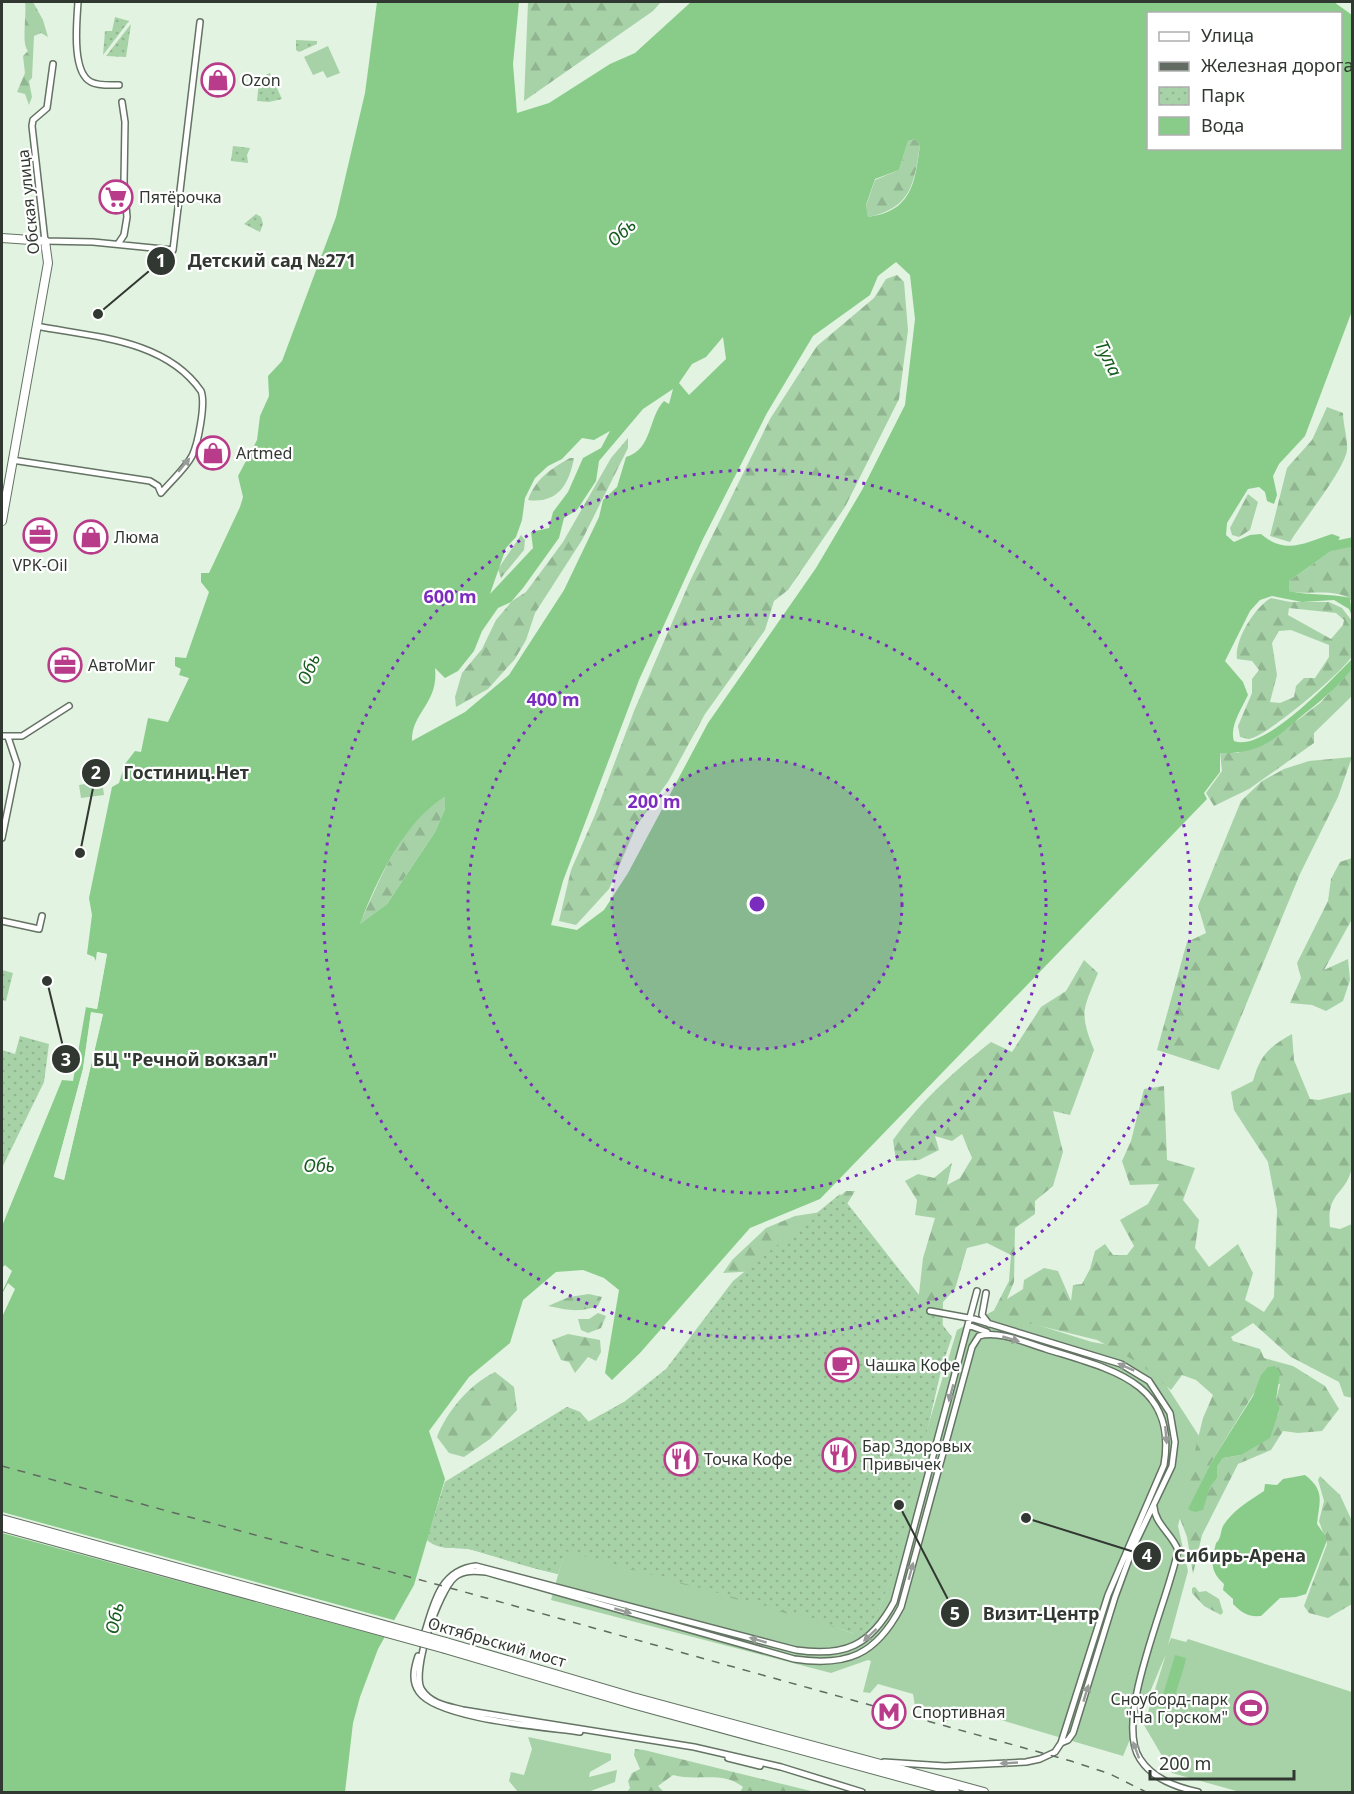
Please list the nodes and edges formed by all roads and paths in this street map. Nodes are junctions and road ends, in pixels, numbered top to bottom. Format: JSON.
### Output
{"nodes":[{"id":1,"x":78,"y":2,"type":"edge"},
{"id":2,"x":200,"y":22,"type":"dead end"},
{"id":3,"x":53,"y":64,"type":"dead end"},
{"id":4,"x":119,"y":86,"type":"dead end"},
{"id":5,"x":122,"y":102,"type":"dead end"},
{"id":6,"x":2,"y":238,"type":"edge"},
{"id":7,"x":45,"y":241,"type":"junction"},
{"id":8,"x":118,"y":244,"type":"junction"},
{"id":9,"x":36,"y":326,"type":"junction"},
{"id":10,"x":12,"y":460,"type":"junction"},
{"id":11,"x":2,"y":521,"type":"edge"},
{"id":12,"x":69,"y":706,"type":"dead end"},
{"id":13,"x":4,"y":736,"type":"edge"},
{"id":14,"x":2,"y":837,"type":"edge"},
{"id":15,"x":42,"y":916,"type":"dead end"},
{"id":16,"x":2,"y":921,"type":"edge"},
{"id":17,"x":978,"y":1291,"type":"dead end"},
{"id":18,"x":986,"y":1293,"type":"dead end"},
{"id":19,"x":974,"y":1306,"type":"junction"},
{"id":20,"x":981,"y":1309,"type":"junction"},
{"id":21,"x":930,"y":1311,"type":"dead end"},
{"id":22,"x":960,"y":1318,"type":"junction"},
{"id":23,"x":974,"y":1324,"type":"junction"},
{"id":24,"x":990,"y":1325,"type":"junction"},
{"id":25,"x":993,"y":1334,"type":"junction"},
{"id":26,"x":966,"y":1336,"type":"junction"},
{"id":27,"x":1031,"y":1336,"type":"junction"},
{"id":28,"x":974,"y":1341,"type":"junction"},
{"id":29,"x":1029,"y":1344,"type":"junction"},
{"id":30,"x":1101,"y":1358,"type":"junction"},
{"id":31,"x":1098,"y":1365,"type":"junction"},
{"id":32,"x":935,"y":1451,"type":"junction"},
{"id":33,"x":942,"y":1453,"type":"junction"},
{"id":34,"x":1159,"y":1481,"type":"junction"},
{"id":35,"x":1166,"y":1484,"type":"junction"},
{"id":36,"x":1154,"y":1506,"type":"junction"},
{"id":37,"x":2,"y":1519,"type":"edge"},
{"id":38,"x":1138,"y":1523,"type":"junction"},
{"id":39,"x":1162,"y":1525,"type":"junction"},
{"id":40,"x":1145,"y":1526,"type":"junction"},
{"id":41,"x":2,"y":1527,"type":"edge"},
{"id":42,"x":913,"y":1534,"type":"junction"},
{"id":43,"x":921,"y":1536,"type":"junction"},
{"id":44,"x":445,"y":1646,"type":"junction"},
{"id":45,"x":1095,"y":1653,"type":"junction"},
{"id":46,"x":869,"y":1761,"type":"junction"},
{"id":47,"x":850,"y":1792,"type":"edge"},
{"id":48,"x":862,"y":1792,"type":"edge"},
{"id":49,"x":955,"y":1792,"type":"edge"},
{"id":50,"x":984,"y":1792,"type":"edge"},
{"id":51,"x":1198,"y":1792,"type":"edge"}],
"edges":[{"from":1,"to":4,"type":"street"},
{"from":2,"to":8,"type":"street"},
{"from":3,"to":7,"type":"street","name":"Обская улица"},
{"from":5,"to":8,"type":"street"},
{"from":6,"to":7,"type":"street"},
{"from":7,"to":8,"type":"street"},
{"from":7,"to":9,"type":"street","name":"Обская улица"},
{"from":9,"to":10,"type":"street","name":"Обская улица"},
{"from":10,"to":9,"type":"street","one_way":true},
{"from":10,"to":11,"type":"street","name":"Обская улица"},
{"from":12,"to":13,"type":"street"},
{"from":13,"to":14,"type":"street"},
{"from":15,"to":16,"type":"street"},
{"from":17,"to":19,"type":"street"},
{"from":18,"to":20,"type":"street"},
{"from":19,"to":22,"type":"street"},
{"from":19,"to":23,"type":"street"},
{"from":20,"to":23,"type":"street"},
{"from":20,"to":24,"type":"street"},
{"from":21,"to":22,"type":"street"},
{"from":22,"to":23,"type":"street"},
{"from":22,"to":26,"type":"street"},
{"from":23,"to":24,"type":"street"},
{"from":23,"to":25,"type":"street"},
{"from":23,"to":26,"type":"street"},
{"from":23,"to":28,"type":"street"},
{"from":24,"to":27,"type":"street"},
{"from":25,"to":28,"type":"street"},
{"from":25,"to":29,"type":"street","one_way":true},
{"from":26,"to":32,"type":"street","one_way":true},
{"from":27,"to":29,"type":"street"},
{"from":27,"to":30,"type":"street"},
{"from":28,"to":33,"type":"street"},
{"from":29,"to":31,"type":"street"},
{"from":30,"to":31,"type":"street"},
{"from":35,"to":30,"type":"street","one_way":true},
{"from":31,"to":34,"type":"street","one_way":true},
{"from":32,"to":33,"type":"street"},
{"from":32,"to":42,"type":"street"},
{"from":33,"to":43,"type":"street"},
{"from":34,"to":35,"type":"street"},
{"from":34,"to":38,"type":"street"},
{"from":35,"to":36,"type":"street"},
{"from":36,"to":39,"type":"street"},
{"from":36,"to":40,"type":"street"},
{"from":37,"to":44,"type":"main road","name":"Октябрьский мост","bridge":true},
{"from":38,"to":40,"type":"street"},
{"from":38,"to":45,"type":"street"},
{"from":39,"to":40,"type":"street"},
{"from":51,"to":39,"type":"street","one_way":true},
{"from":40,"to":45,"type":"street"},
{"from":41,"to":44,"type":"main road","name":"Октябрьский мост","bridge":true},
{"from":42,"to":43,"type":"street"},
{"from":42,"to":47,"type":"street","one_way":true},
{"from":48,"to":43,"type":"street","one_way":true},
{"from":44,"to":46,"type":"main road","name":"Октябрьский мост"},
{"from":44,"to":49,"type":"main road","name":"Октябрьский мост"},
{"from":45,"to":46,"type":"street","one_way":true},
{"from":46,"to":50,"type":"main road","name":"Октябрьский мост"}]}
